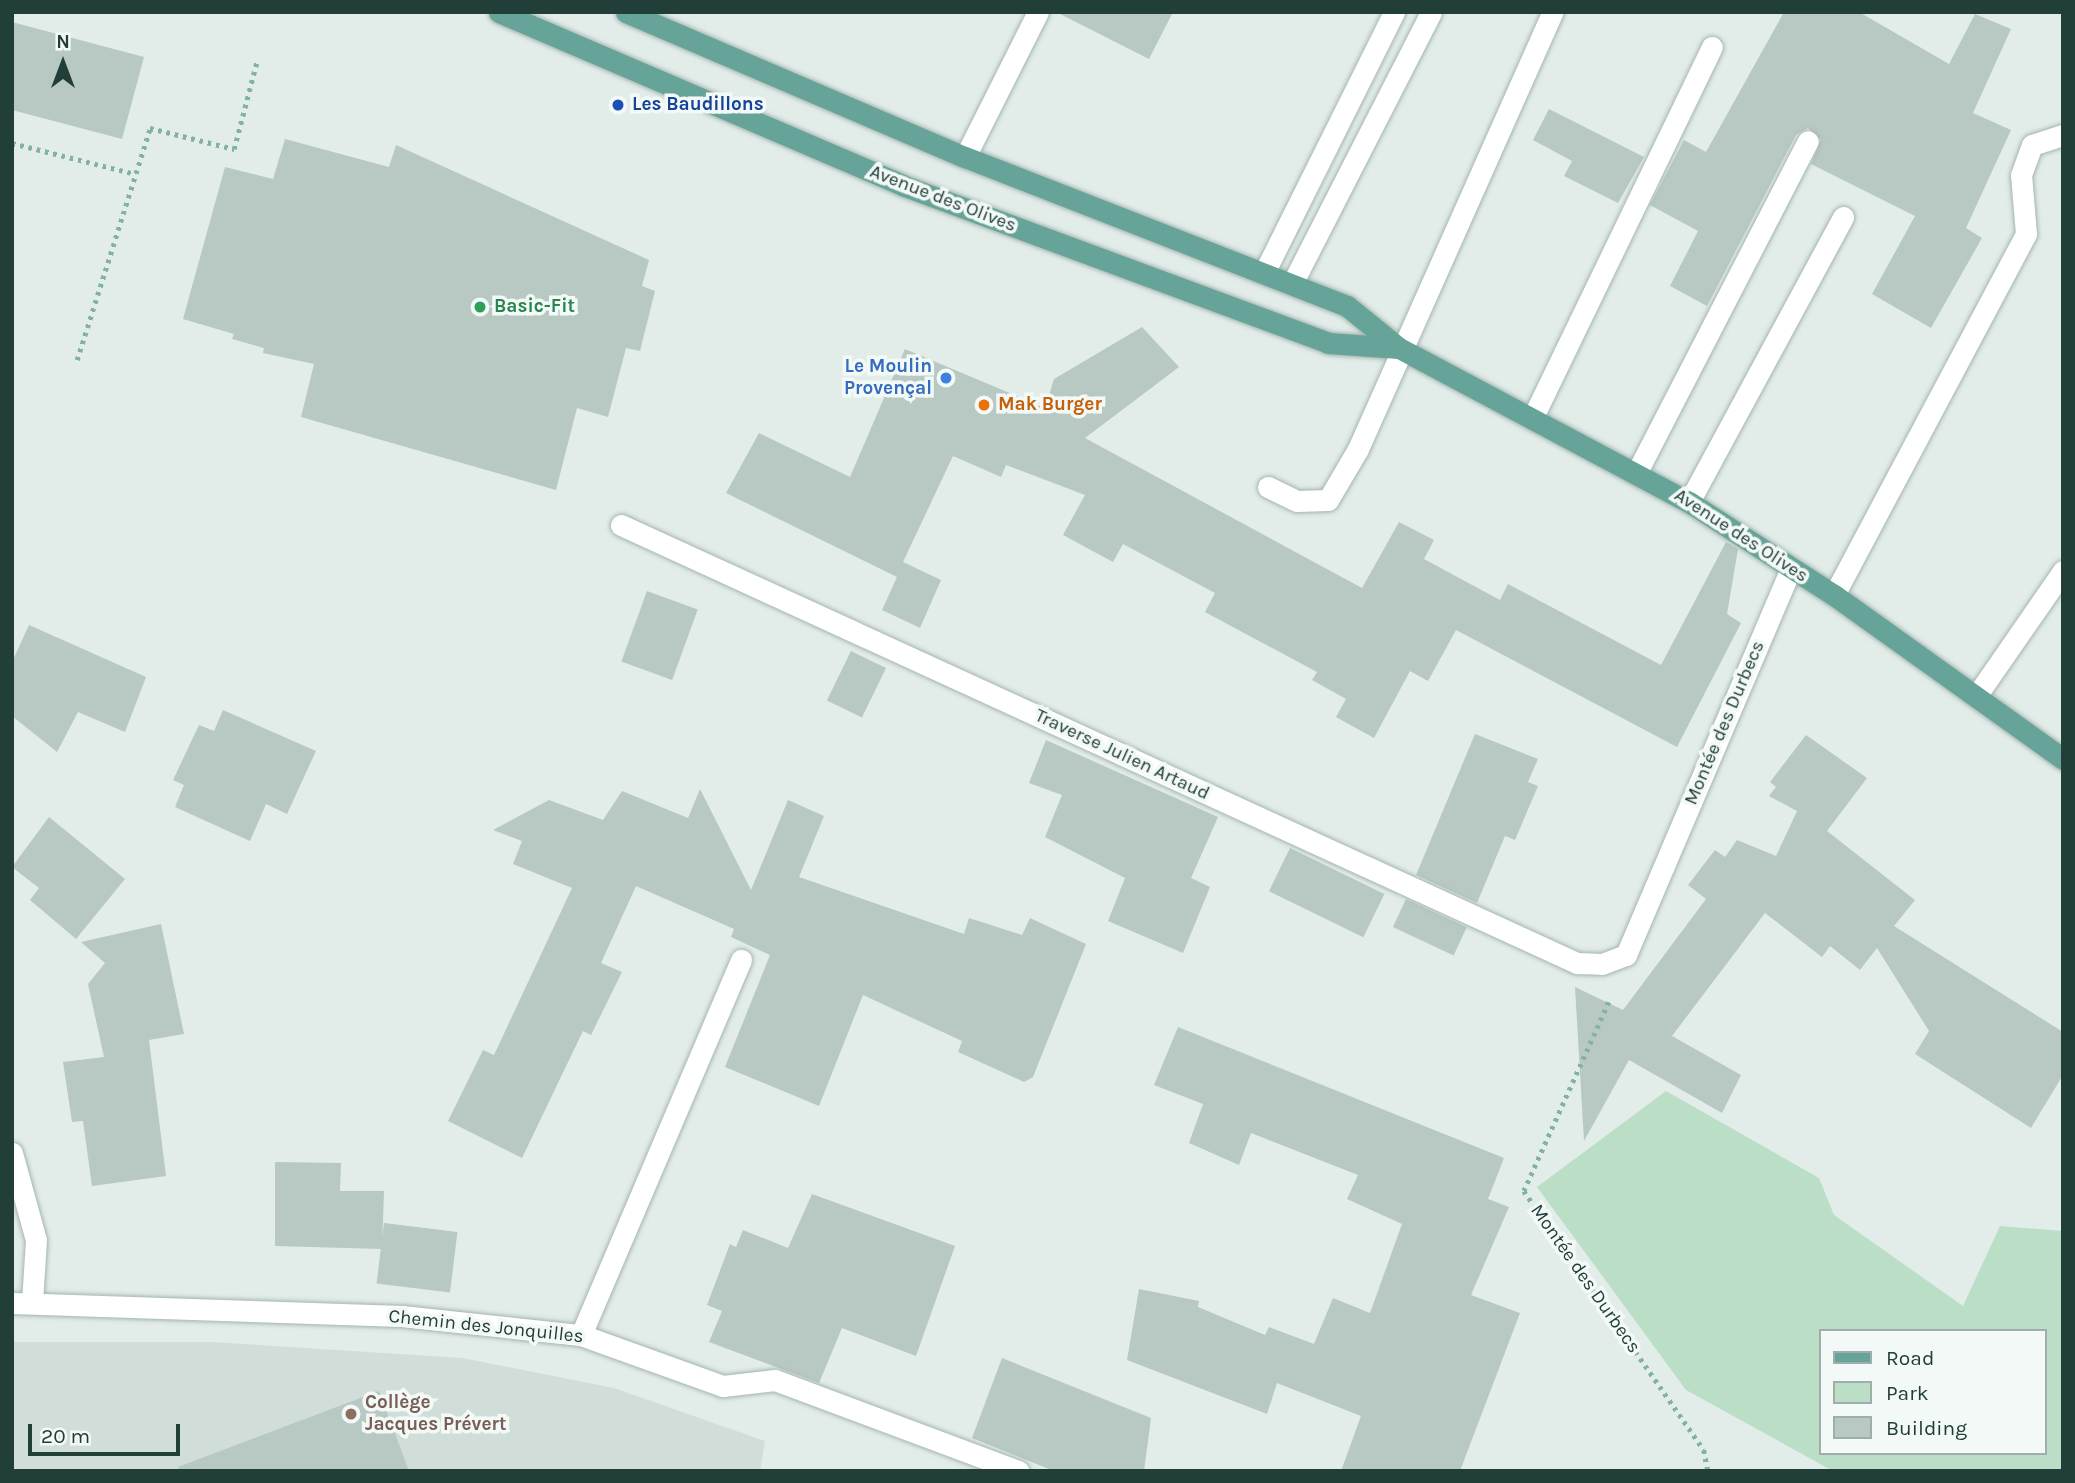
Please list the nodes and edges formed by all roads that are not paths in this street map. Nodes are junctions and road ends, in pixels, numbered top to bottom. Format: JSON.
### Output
{"nodes":[{"id":1,"x":499,"y":12,"type":"edge"},
{"id":2,"x":626,"y":12,"type":"edge"},
{"id":3,"x":1038,"y":12,"type":"edge"},
{"id":4,"x":1394,"y":12,"type":"edge"},
{"id":5,"x":1431,"y":12,"type":"edge"},
{"id":6,"x":1553,"y":12,"type":"edge"},
{"id":7,"x":1712,"y":47,"type":"dead end"},
{"id":8,"x":2063,"y":135,"type":"edge"},
{"id":9,"x":1808,"y":141,"type":"dead end"},
{"id":10,"x":965,"y":157,"type":"junction"},
{"id":11,"x":1843,"y":217,"type":"dead end"},
{"id":12,"x":1264,"y":272,"type":"junction"},
{"id":13,"x":1292,"y":284,"type":"junction"},
{"id":14,"x":1399,"y":348,"type":"junction"},
{"id":15,"x":1533,"y":417,"type":"junction"},
{"id":16,"x":1638,"y":470,"type":"junction"},
{"id":17,"x":1268,"y":487,"type":"dead end"},
{"id":18,"x":1689,"y":502,"type":"junction"},
{"id":19,"x":621,"y":525,"type":"dead end"},
{"id":20,"x":1791,"y":568,"type":"junction"},
{"id":21,"x":2063,"y":570,"type":"edge"},
{"id":22,"x":1834,"y":596,"type":"junction"},
{"id":23,"x":1976,"y":695,"type":"junction"},
{"id":24,"x":2061,"y":753,"type":"edge"},
{"id":25,"x":1626,"y":955,"type":"joint"},
{"id":26,"x":741,"y":960,"type":"dead end"},
{"id":27,"x":12,"y":1153,"type":"edge"},
{"id":28,"x":22,"y":1303,"type":"edge"},
{"id":29,"x":581,"y":1335,"type":"junction"},
{"id":30,"x":1018,"y":1471,"type":"edge"}],
"edges":[{"from":1,"to":14,"type":"main road","name":"Avenue des Olives"},
{"from":2,"to":10,"type":"main road","name":"Avenue des Olives"},
{"from":3,"to":10,"type":"street"},
{"from":4,"to":12,"type":"street"},
{"from":5,"to":13,"type":"street"},
{"from":6,"to":14,"type":"street"},
{"from":7,"to":15,"type":"street"},
{"from":8,"to":22,"type":"street"},
{"from":9,"to":16,"type":"street"},
{"from":10,"to":12,"type":"main road","name":"Avenue des Olives"},
{"from":11,"to":18,"type":"street"},
{"from":12,"to":13,"type":"main road","name":"Avenue des Olives"},
{"from":13,"to":14,"type":"main road","name":"Avenue des Olives"},
{"from":14,"to":15,"type":"main road","name":"Avenue des Olives"},
{"from":14,"to":17,"type":"street"},
{"from":15,"to":16,"type":"main road","name":"Avenue des Olives"},
{"from":16,"to":18,"type":"main road","name":"Avenue des Olives"},
{"from":18,"to":20,"type":"main road","name":"Avenue des Olives"},
{"from":19,"to":25,"type":"street","name":"Traverse Julien Artaud"},
{"from":20,"to":22,"type":"main road","name":"Avenue des Olives"},
{"from":20,"to":25,"type":"street","name":"Montée des Durbecs"},
{"from":21,"to":23,"type":"street"},
{"from":22,"to":23,"type":"main road","name":"Avenue des Olives"},
{"from":23,"to":24,"type":"main road","name":"Avenue des Olives"},
{"from":26,"to":29,"type":"street"},
{"from":27,"to":28,"type":"street"},
{"from":28,"to":29,"type":"street","name":"Chemin des Jonquilles"},
{"from":29,"to":30,"type":"street","name":"Chemin des Jonquilles"}]}
